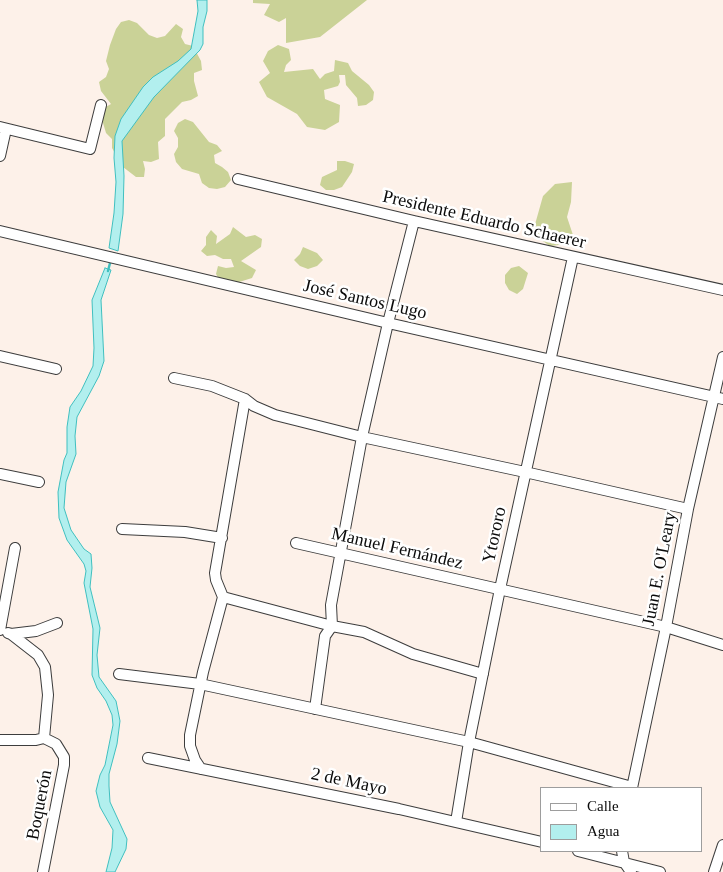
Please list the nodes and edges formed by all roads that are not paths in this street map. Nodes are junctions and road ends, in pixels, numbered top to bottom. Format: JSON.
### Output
{"nodes":[{"id":1,"x":101,"y":105,"type":"dead end"},
{"id":2,"x":3,"y":128,"type":"edge"},
{"id":3,"x":0,"y":156,"type":"edge"},
{"id":4,"x":238,"y":179,"type":"dead end"},
{"id":5,"x":414,"y":221,"type":"junction"},
{"id":6,"x":0,"y":231,"type":"edge"},
{"id":7,"x":573,"y":257,"type":"junction"},
{"id":8,"x":723,"y":290,"type":"edge"},
{"id":9,"x":388,"y":323,"type":"junction"},
{"id":10,"x":0,"y":356,"type":"edge"},
{"id":11,"x":723,"y":357,"type":"edge"},
{"id":12,"x":550,"y":359,"type":"junction"},
{"id":13,"x":56,"y":370,"type":"dead end"},
{"id":14,"x":174,"y":378,"type":"dead end"},
{"id":15,"x":719,"y":398,"type":"edge"},
{"id":16,"x":245,"y":399,"type":"junction"},
{"id":17,"x":362,"y":437,"type":"junction"},
{"id":18,"x":525,"y":472,"type":"junction"},
{"id":19,"x":0,"y":474,"type":"edge"},
{"id":20,"x":39,"y":482,"type":"dead end"},
{"id":21,"x":688,"y":509,"type":"junction"},
{"id":22,"x":122,"y":528,"type":"dead end"},
{"id":23,"x":222,"y":538,"type":"junction"},
{"id":24,"x":296,"y":543,"type":"dead end"},
{"id":25,"x":15,"y":548,"type":"dead end"},
{"id":26,"x":340,"y":553,"type":"junction"},
{"id":27,"x":500,"y":589,"type":"junction"},
{"id":28,"x":223,"y":597,"type":"junction"},
{"id":29,"x":57,"y":623,"type":"dead end"},
{"id":30,"x":332,"y":626,"type":"junction"},
{"id":31,"x":666,"y":627,"type":"junction"},
{"id":32,"x":0,"y":630,"type":"edge"},
{"id":33,"x":11,"y":634,"type":"junction"},
{"id":34,"x":723,"y":645,"type":"edge"},
{"id":35,"x":119,"y":674,"type":"dead end"},
{"id":36,"x":483,"y":674,"type":"junction"},
{"id":37,"x":200,"y":684,"type":"junction"},
{"id":38,"x":315,"y":709,"type":"junction"},
{"id":39,"x":44,"y":738,"type":"junction"},
{"id":40,"x":0,"y":740,"type":"edge"},
{"id":41,"x":469,"y":742,"type":"junction"},
{"id":42,"x":148,"y":758,"type":"dead end"},
{"id":43,"x":201,"y":769,"type":"junction"},
{"id":44,"x":628,"y":787,"type":"edge"},
{"id":45,"x":632,"y":787,"type":"edge"},
{"id":46,"x":456,"y":822,"type":"junction"},
{"id":47,"x":540,"y":842,"type":"edge"},
{"id":48,"x":723,"y":845,"type":"edge"},
{"id":49,"x":582,"y":852,"type":"edge"},
{"id":50,"x":622,"y":852,"type":"edge"},
{"id":51,"x":624,"y":862,"type":"junction"},
{"id":52,"x":43,"y":872,"type":"edge"},
{"id":53,"x":631,"y":872,"type":"edge"},
{"id":54,"x":660,"y":872,"type":"edge"},
{"id":55,"x":714,"y":872,"type":"edge"}],
"edges":[{"from":1,"to":2,"type":"street"},
{"from":2,"to":3,"type":"street"},
{"from":4,"to":5,"type":"street","name":"Presidente Eduardo Schaerer"},
{"from":5,"to":7,"type":"street","name":"Presidente Eduardo Schaerer"},
{"from":5,"to":9,"type":"street"},
{"from":6,"to":9,"type":"street","name":"José Santos Lugo"},
{"from":7,"to":8,"type":"street","name":"Presidente Eduardo Schaerer"},
{"from":7,"to":12,"type":"street","name":"Ytororo"},
{"from":9,"to":12,"type":"street","name":"José Santos Lugo"},
{"from":9,"to":17,"type":"street"},
{"from":10,"to":13,"type":"street"},
{"from":11,"to":15,"type":"street","name":"Juan E. O'Leary"},
{"from":12,"to":15,"type":"street","name":"José Santos Lugo"},
{"from":12,"to":18,"type":"street","name":"Ytororo"},
{"from":14,"to":16,"type":"street"},
{"from":15,"to":21,"type":"street","name":"Juan E. O'Leary"},
{"from":16,"to":17,"type":"street"},
{"from":16,"to":23,"type":"street"},
{"from":17,"to":18,"type":"street"},
{"from":17,"to":26,"type":"street"},
{"from":18,"to":21,"type":"street"},
{"from":18,"to":27,"type":"street","name":"Ytororo"},
{"from":19,"to":20,"type":"street"},
{"from":21,"to":31,"type":"street","name":"Juan E. O'Leary"},
{"from":22,"to":23,"type":"street"},
{"from":23,"to":28,"type":"street"},
{"from":24,"to":26,"type":"street","name":"Manuel Fernández"},
{"from":25,"to":32,"type":"street"},
{"from":26,"to":27,"type":"street","name":"Manuel Fernández"},
{"from":26,"to":30,"type":"street"},
{"from":27,"to":31,"type":"street","name":"Manuel Fernández"},
{"from":27,"to":36,"type":"street","name":"Ytororo"},
{"from":28,"to":30,"type":"street"},
{"from":28,"to":37,"type":"street"},
{"from":29,"to":33,"type":"street"},
{"from":30,"to":36,"type":"street"},
{"from":30,"to":38,"type":"street"},
{"from":31,"to":34,"type":"street","name":"Manuel Fernández"},
{"from":31,"to":45,"type":"street","name":"Juan E. O'Leary"},
{"from":32,"to":33,"type":"street"},
{"from":33,"to":39,"type":"street"},
{"from":35,"to":37,"type":"street"},
{"from":36,"to":41,"type":"street","name":"Ytororo"},
{"from":37,"to":38,"type":"street"},
{"from":37,"to":43,"type":"street"},
{"from":38,"to":41,"type":"street"},
{"from":39,"to":40,"type":"street"},
{"from":39,"to":52,"type":"street","name":"Boquerón"},
{"from":41,"to":44,"type":"street"},
{"from":41,"to":46,"type":"street","name":"Ytororo"},
{"from":42,"to":43,"type":"street","name":"2 de Mayo"},
{"from":43,"to":46,"type":"street","name":"2 de Mayo"},
{"from":46,"to":47,"type":"street","name":"2 de Mayo"},
{"from":48,"to":55,"type":"street"},
{"from":49,"to":51,"type":"street"},
{"from":50,"to":51,"type":"street"},
{"from":51,"to":53,"type":"street"},
{"from":51,"to":54,"type":"street"}]}
